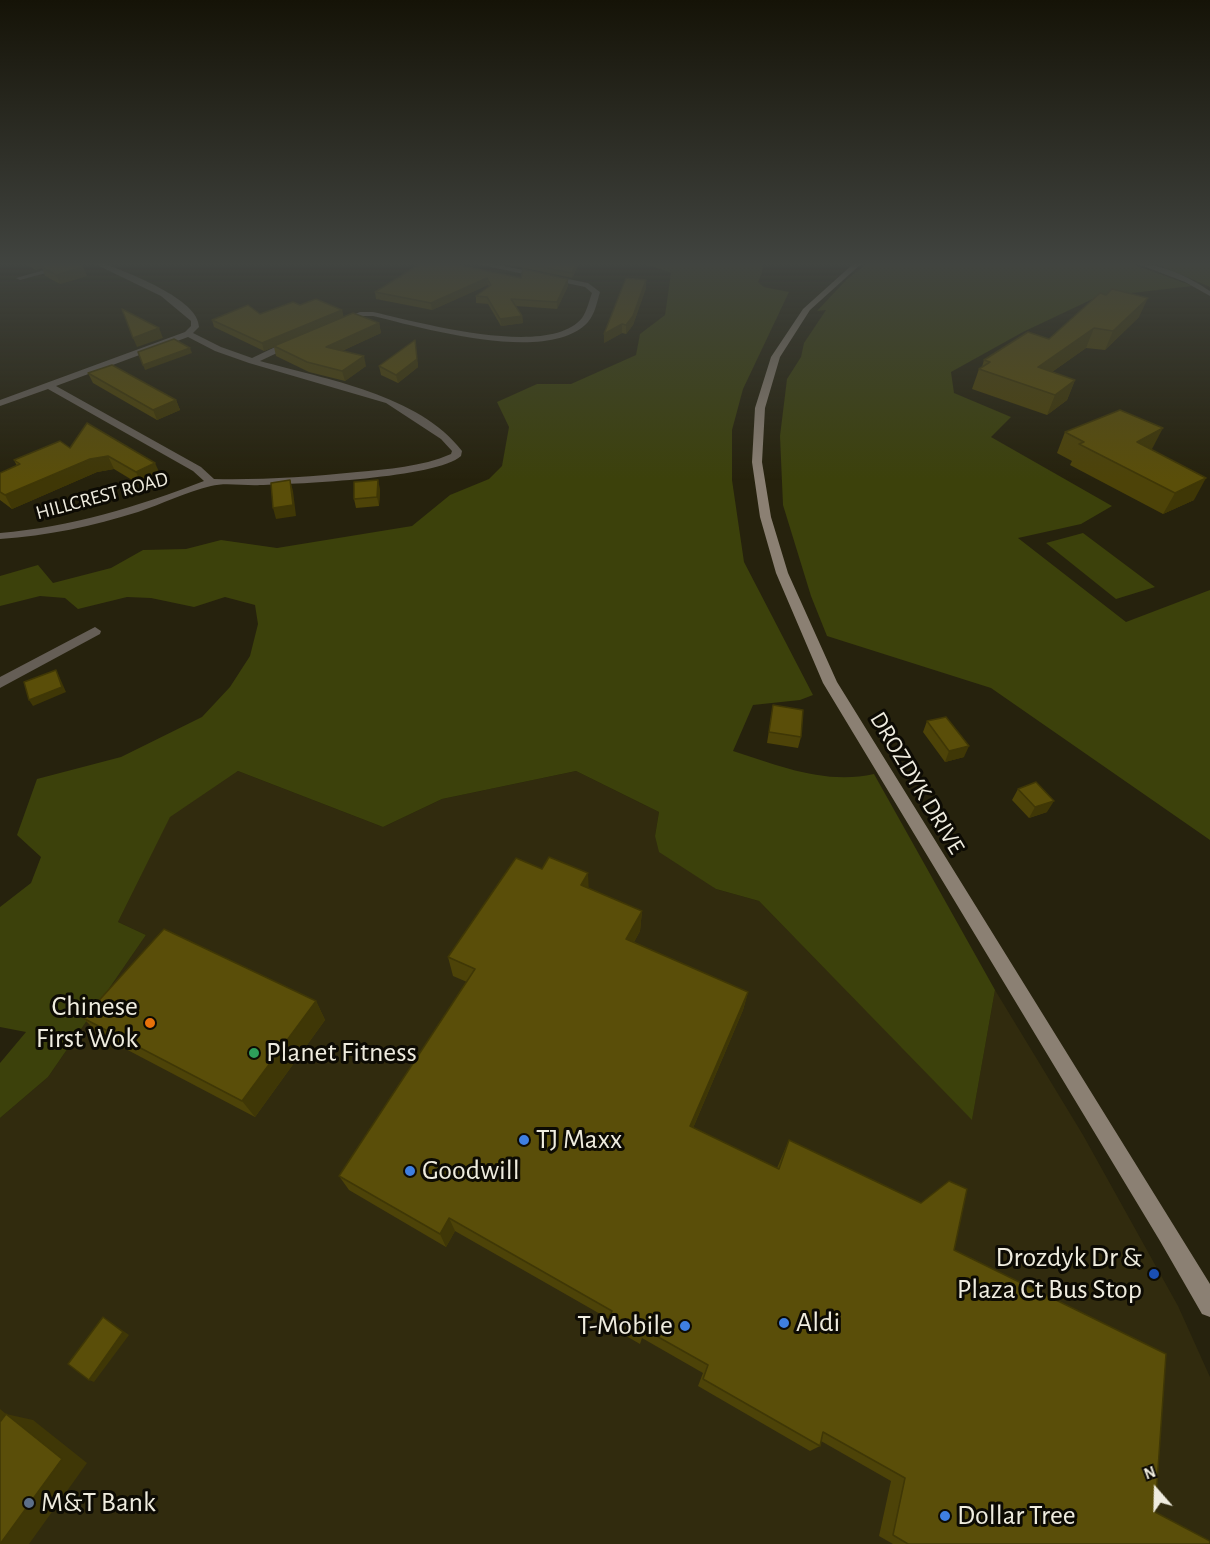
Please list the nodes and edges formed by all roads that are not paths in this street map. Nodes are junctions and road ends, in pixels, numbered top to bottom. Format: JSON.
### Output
{"nodes":[{"id":1,"x":182,"y":336,"type":"edge"},
{"id":2,"x":192,"y":336,"type":"edge"},
{"id":3,"x":479,"y":336,"type":"edge"},
{"id":4,"x":550,"y":336,"type":"edge"},
{"id":5,"x":788,"y":336,"type":"edge"},
{"id":6,"x":299,"y":339,"type":"edge"},
{"id":7,"x":252,"y":361,"type":"junction"},
{"id":8,"x":48,"y":385,"type":"junction"},
{"id":9,"x":0,"y":404,"type":"edge"},
{"id":10,"x":211,"y":482,"type":"junction"},
{"id":11,"x":0,"y":536,"type":"edge"},
{"id":12,"x":95,"y":631,"type":"dead end"},
{"id":13,"x":0,"y":682,"type":"edge"},
{"id":14,"x":1210,"y":1306,"type":"edge"}],
"edges":[{"from":1,"to":8,"type":"street"},
{"from":2,"to":7,"type":"street"},
{"from":3,"to":4,"type":"street"},
{"from":5,"to":14,"type":"street","name":"DROZDYK DRIVE"},
{"from":6,"to":7,"type":"street"},
{"from":7,"to":10,"type":"street"},
{"from":8,"to":9,"type":"street"},
{"from":8,"to":10,"type":"street"},
{"from":10,"to":11,"type":"street","name":"HILLCREST ROAD"},
{"from":12,"to":13,"type":"street"}]}
